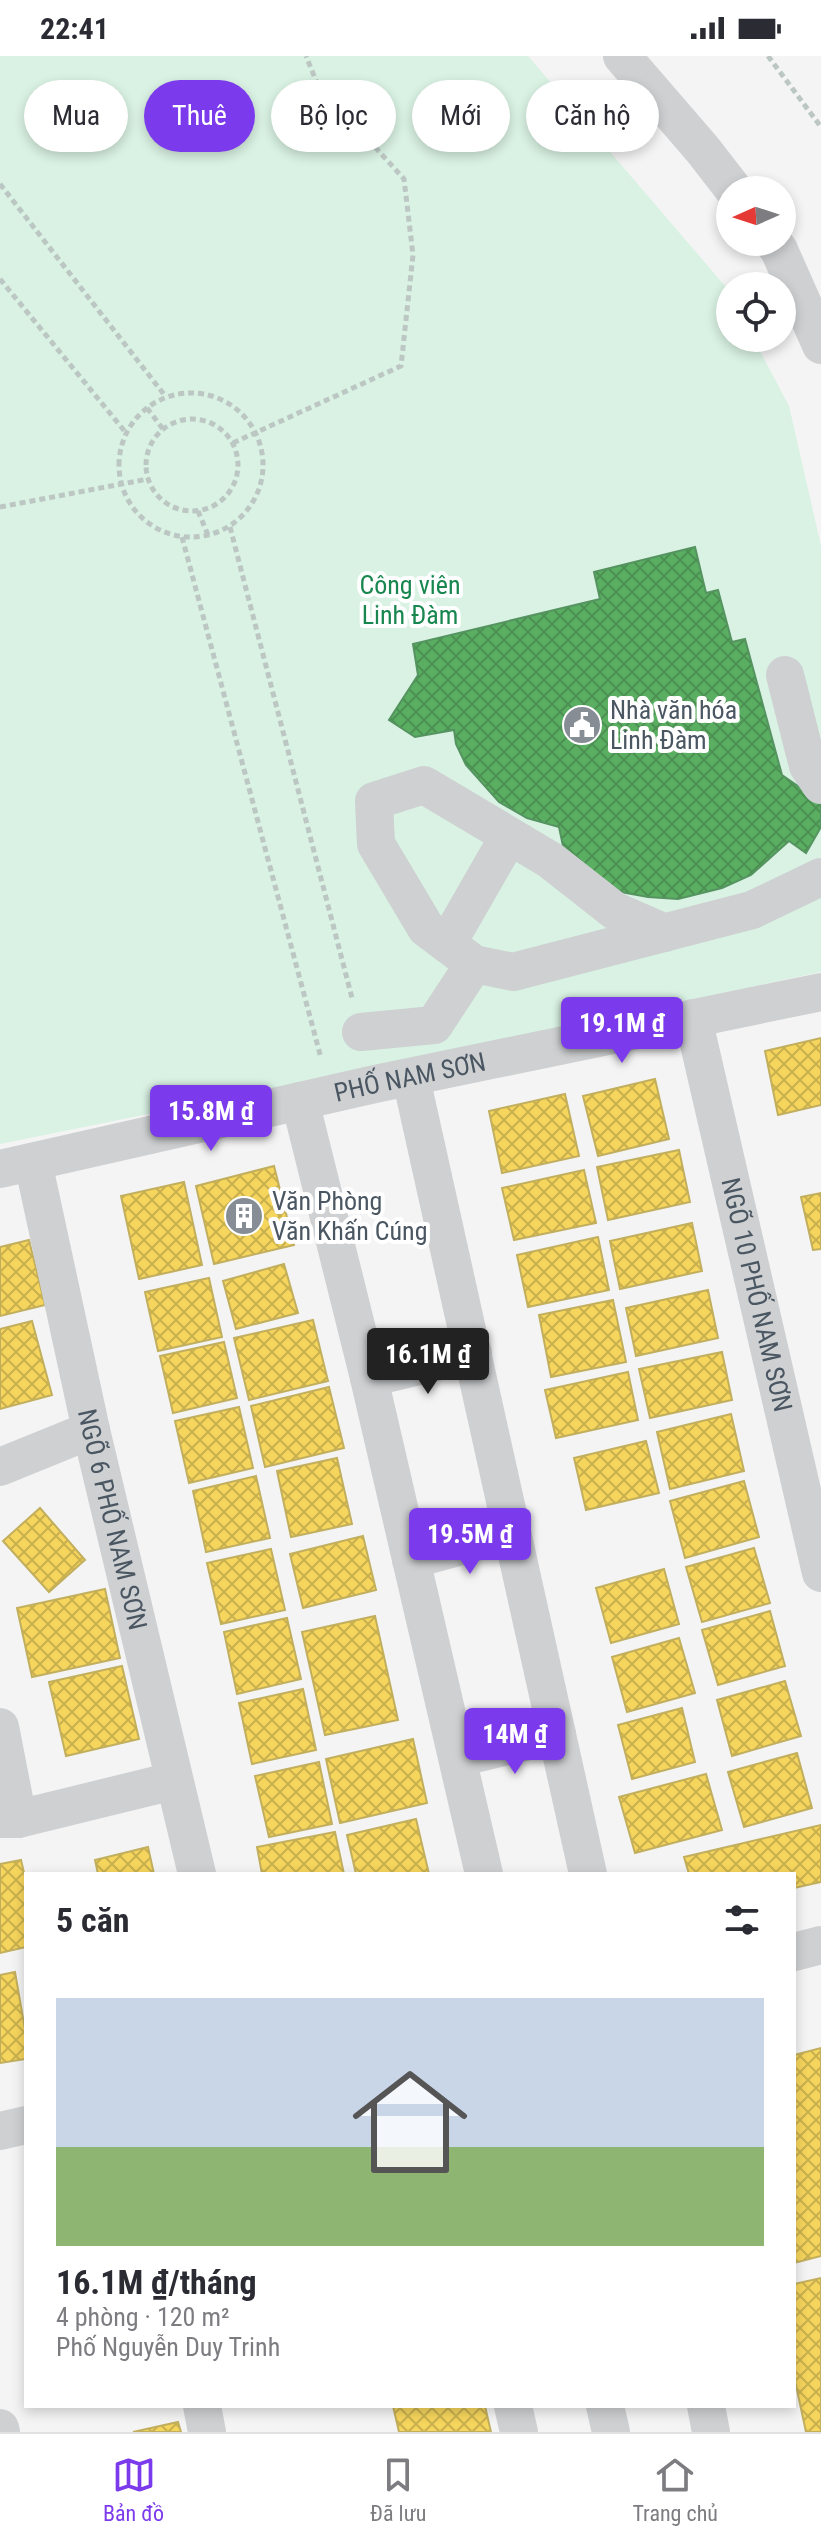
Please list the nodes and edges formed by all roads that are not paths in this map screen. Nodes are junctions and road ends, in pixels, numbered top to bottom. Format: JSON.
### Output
{"nodes":[{"id":1,"x":622,"y":56,"type":"edge"},
{"id":2,"x":723,"y":176,"type":"edge"},
{"id":3,"x":780,"y":256,"type":"edge"},
{"id":4,"x":821,"y":345,"type":"edge"},
{"id":5,"x":785,"y":675,"type":"dead end"},
{"id":6,"x":821,"y":785,"type":"edge"},
{"id":7,"x":509,"y":836,"type":"junction"},
{"id":8,"x":821,"y":877,"type":"edge"},
{"id":9,"x":665,"y":933,"type":"junction"},
{"id":10,"x":460,"y":954,"type":"junction"},
{"id":11,"x":821,"y":992,"type":"edge"},
{"id":12,"x":693,"y":1018,"type":"junction"},
{"id":13,"x":361,"y":1032,"type":"road end"},
{"id":14,"x":411,"y":1078,"type":"junction"},
{"id":15,"x":316,"y":1098,"type":"junction"},
{"id":16,"x":16,"y":1166,"type":"edge"},
{"id":17,"x":473,"y":1353,"type":"junction"},
{"id":18,"x":369,"y":1378,"type":"junction"},
{"id":19,"x":91,"y":1430,"type":"junction"},
{"id":20,"x":0,"y":1467,"type":"edge"},
{"id":21,"x":512,"y":1532,"type":"junction"},
{"id":22,"x":411,"y":1560,"type":"junction"},
{"id":23,"x":821,"y":1573,"type":"edge"},
{"id":24,"x":0,"y":1727,"type":"edge"},
{"id":25,"x":557,"y":1734,"type":"junction"},
{"id":26,"x":458,"y":1758,"type":"junction"},
{"id":27,"x":173,"y":1781,"type":"junction"},
{"id":28,"x":9,"y":1819,"type":"edge"},
{"id":29,"x":196,"y":1872,"type":"edge"},
{"id":30,"x":484,"y":1872,"type":"edge"},
{"id":31,"x":588,"y":1872,"type":"edge"},
{"id":32,"x":821,"y":1945,"type":"edge"},
{"id":33,"x":796,"y":1951,"type":"edge"},
{"id":34,"x":24,"y":2125,"type":"edge"},
{"id":35,"x":0,"y":2131,"type":"edge"},
{"id":36,"x":202,"y":2408,"type":"edge"},
{"id":37,"x":513,"y":2408,"type":"edge"},
{"id":38,"x":605,"y":2408,"type":"edge"},
{"id":39,"x":706,"y":2408,"type":"edge"},
{"id":40,"x":207,"y":2432,"type":"edge"},
{"id":41,"x":519,"y":2432,"type":"edge"},
{"id":42,"x":611,"y":2432,"type":"edge"},
{"id":43,"x":711,"y":2432,"type":"edge"}],
"edges":[{"from":1,"to":2,"type":"street"},
{"from":3,"to":4,"type":"street"},
{"from":5,"to":6,"type":"street"},
{"from":7,"to":9,"type":"street"},
{"from":7,"to":10,"type":"street"},
{"from":7,"to":10,"type":"street"},
{"from":8,"to":9,"type":"street"},
{"from":9,"to":10,"type":"street"},
{"from":10,"to":13,"type":"street"},
{"from":11,"to":12,"type":"street","name":"PHỐ NAM SƠN"},
{"from":12,"to":14,"type":"street","name":"PHỐ NAM SƠN"},
{"from":12,"to":23,"type":"street","name":"NGÕ 10 PHỐ NAM SƠN"},
{"from":14,"to":15,"type":"street","name":"PHỐ NAM SƠN"},
{"from":14,"to":17,"type":"street"},
{"from":15,"to":16,"type":"street","name":"PHỐ NAM SƠN"},
{"from":15,"to":18,"type":"street"},
{"from":16,"to":19,"type":"street","name":"NGÕ 6 PHỐ NAM SƠN"},
{"from":17,"to":18,"type":"street"},
{"from":17,"to":21,"type":"street"},
{"from":18,"to":22,"type":"street"},
{"from":19,"to":20,"type":"street"},
{"from":19,"to":27,"type":"street","name":"NGÕ 6 PHỐ NAM SƠN"},
{"from":21,"to":22,"type":"street"},
{"from":21,"to":25,"type":"street"},
{"from":22,"to":26,"type":"street"},
{"from":24,"to":28,"type":"street"},
{"from":25,"to":26,"type":"street"},
{"from":25,"to":31,"type":"street"},
{"from":26,"to":30,"type":"street"},
{"from":27,"to":28,"type":"street"},
{"from":27,"to":29,"type":"street","name":"NGÕ 6 PHỐ NAM SƠN"},
{"from":32,"to":33,"type":"street"},
{"from":34,"to":35,"type":"street"},
{"from":36,"to":40,"type":"street"},
{"from":37,"to":41,"type":"street"},
{"from":38,"to":42,"type":"street"},
{"from":39,"to":43,"type":"street"}]}
